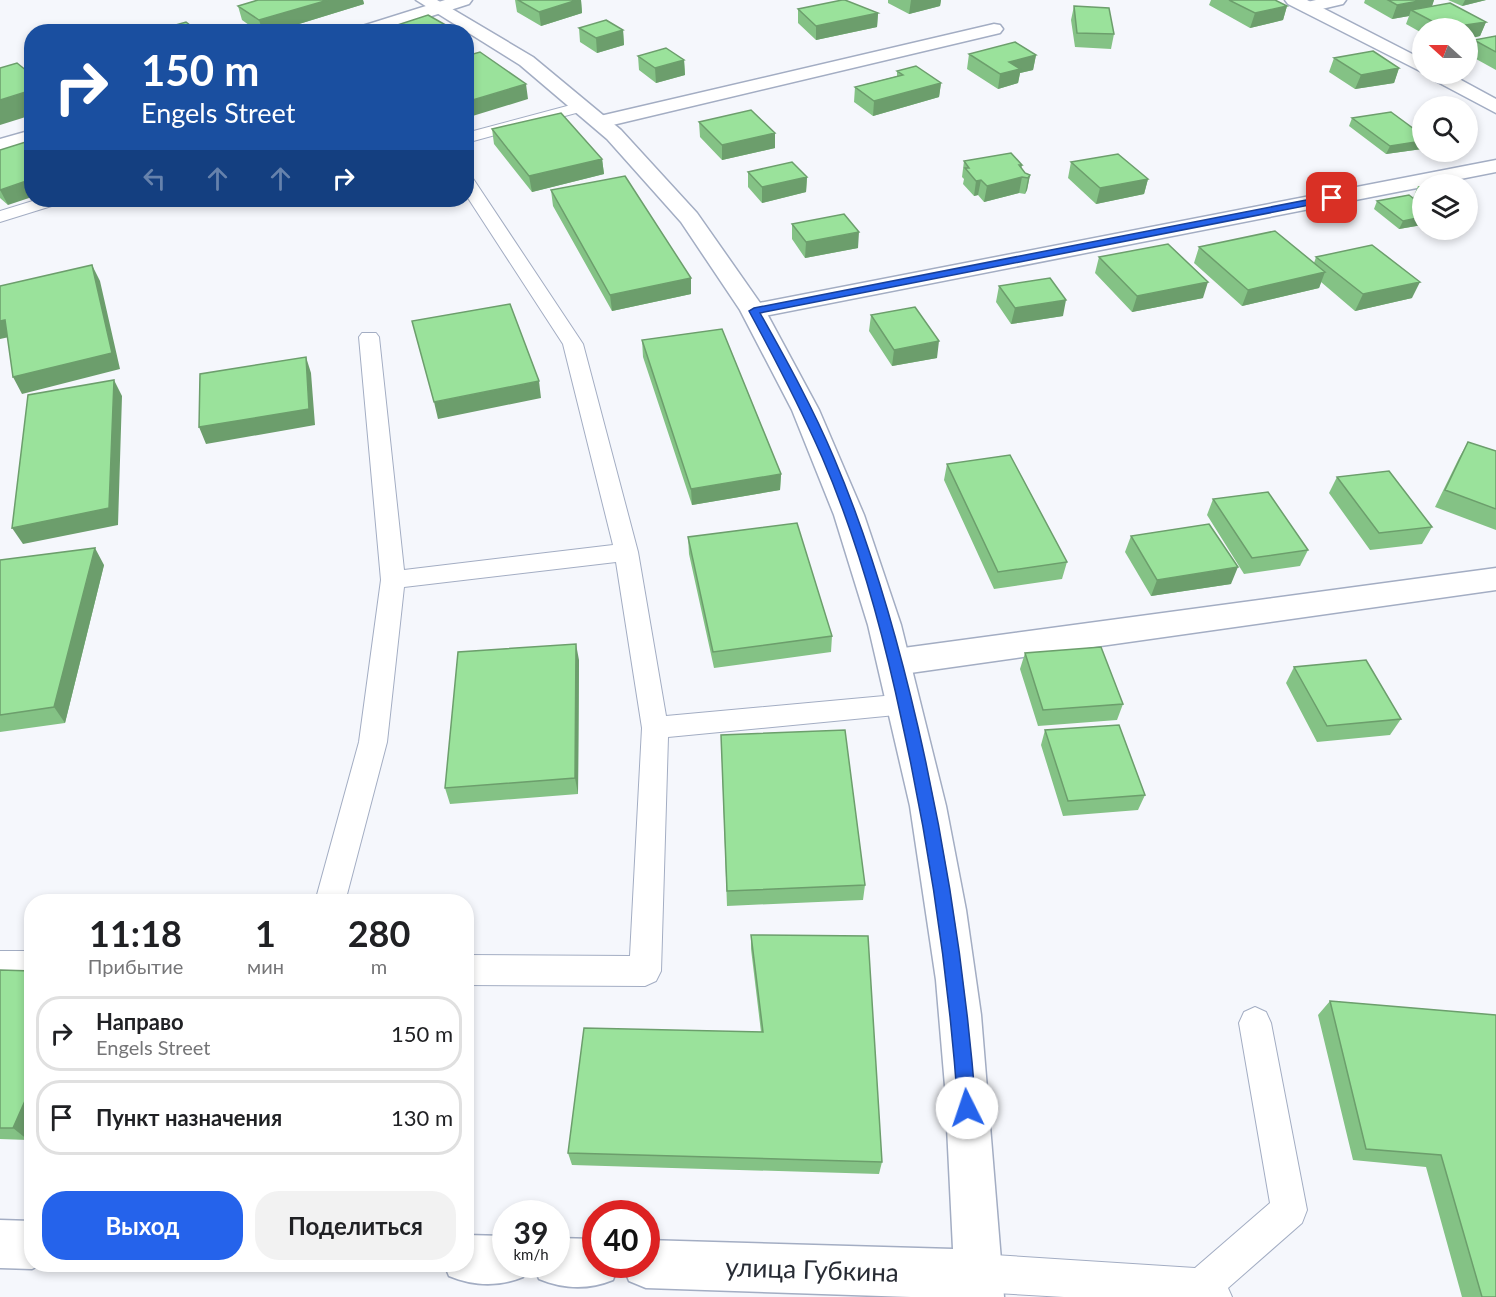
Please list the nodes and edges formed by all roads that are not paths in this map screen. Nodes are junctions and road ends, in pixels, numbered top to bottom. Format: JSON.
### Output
{"nodes":[{"id":1,"x":1337,"y":0,"type":"edge"},
{"id":2,"x":442,"y":2,"type":"edge"},
{"id":3,"x":1301,"y":4,"type":"edge"},
{"id":4,"x":383,"y":24,"type":"edge"},
{"id":5,"x":473,"y":24,"type":"edge"},
{"id":6,"x":474,"y":25,"type":"edge"},
{"id":7,"x":994,"y":29,"type":"dead end"},
{"id":8,"x":1412,"y":61,"type":"edge"},
{"id":9,"x":1455,"y":84,"type":"edge"},
{"id":10,"x":1496,"y":107,"type":"edge"},
{"id":11,"x":591,"y":115,"type":"junction"},
{"id":12,"x":474,"y":137,"type":"edge"},
{"id":13,"x":24,"y":138,"type":"edge"},
{"id":14,"x":0,"y":146,"type":"edge"},
{"id":15,"x":1496,"y":166,"type":"edge"},
{"id":16,"x":474,"y":193,"type":"edge"},
{"id":17,"x":31,"y":207,"type":"edge"},
{"id":18,"x":0,"y":217,"type":"edge"},
{"id":19,"x":754,"y":311,"type":"junction"},
{"id":20,"x":369,"y":337,"type":"dead end"},
{"id":21,"x":626,"y":552,"type":"junction"},
{"id":22,"x":1496,"y":579,"type":"edge"},
{"id":23,"x":393,"y":580,"type":"junction"},
{"id":24,"x":896,"y":662,"type":"junction"},
{"id":25,"x":906,"y":704,"type":"junction"},
{"id":26,"x":655,"y":728,"type":"junction"},
{"id":27,"x":332,"y":894,"type":"edge"},
{"id":28,"x":0,"y":966,"type":"edge"},
{"id":29,"x":24,"y":966,"type":"edge"},
{"id":30,"x":474,"y":969,"type":"edge"},
{"id":31,"x":1255,"y":1023,"type":"dead end"},
{"id":32,"x":0,"y":1244,"type":"edge"},
{"id":33,"x":24,"y":1245,"type":"edge"},
{"id":34,"x":474,"y":1259,"type":"edge"},
{"id":35,"x":492,"y":1260,"type":"edge"},
{"id":36,"x":660,"y":1264,"type":"edge"},
{"id":37,"x":979,"y":1285,"type":"edge"},
{"id":38,"x":1207,"y":1292,"type":"edge"}],
"edges":[{"from":1,"to":3,"type":"street"},
{"from":2,"to":4,"type":"street"},
{"from":2,"to":5,"type":"street"},
{"from":3,"to":8,"type":"street"},
{"from":6,"to":11,"type":"street"},
{"from":7,"to":11,"type":"street"},
{"from":9,"to":10,"type":"street"},
{"from":11,"to":12,"type":"lane"},
{"from":11,"to":19,"type":"street"},
{"from":13,"to":14,"type":"street"},
{"from":15,"to":19,"type":"street"},
{"from":16,"to":21,"type":"lane"},
{"from":17,"to":18,"type":"lane"},
{"from":19,"to":24,"type":"street"},
{"from":20,"to":23,"type":"lane"},
{"from":21,"to":23,"type":"lane"},
{"from":21,"to":26,"type":"lane"},
{"from":22,"to":24,"type":"street"},
{"from":23,"to":27,"type":"lane"},
{"from":24,"to":25,"type":"street"},
{"from":25,"to":26,"type":"lane"},
{"from":25,"to":37,"type":"street"},
{"from":26,"to":30,"type":"lane"},
{"from":28,"to":29,"type":"lane"},
{"from":31,"to":38,"type":"lane"},
{"from":32,"to":33,"type":"street"},
{"from":34,"to":35,"type":"street"},
{"from":36,"to":37,"type":"street","name":"улица Губкина"},
{"from":37,"to":38,"type":"lane"}]}
